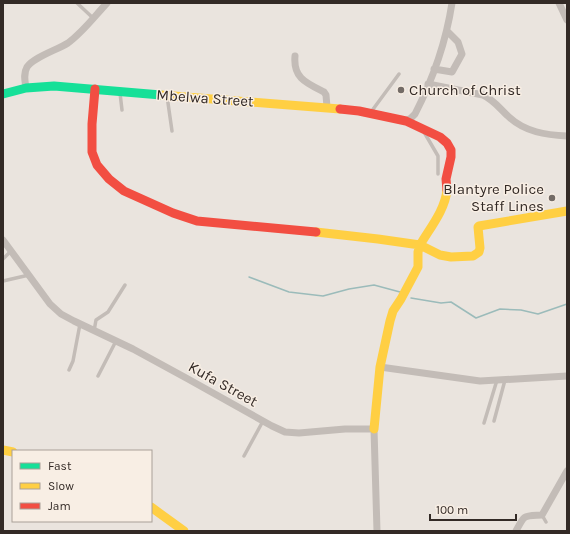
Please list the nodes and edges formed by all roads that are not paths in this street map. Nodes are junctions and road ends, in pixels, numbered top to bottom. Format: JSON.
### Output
{"nodes":[{"id":1,"x":77,"y":3,"type":"edge"},
{"id":2,"x":107,"y":3,"type":"edge"},
{"id":3,"x":452,"y":3,"type":"edge"},
{"id":4,"x":559,"y":3,"type":"edge"},
{"id":5,"x":93,"y":18,"type":"junction"},
{"id":6,"x":567,"y":20,"type":"edge"},
{"id":7,"x":447,"y":31,"type":"junction"},
{"id":8,"x":295,"y":56,"type":"dead end"},
{"id":9,"x":434,"y":69,"type":"junction"},
{"id":10,"x":399,"y":74,"type":"dead end"},
{"id":11,"x":428,"y":84,"type":"junction"},
{"id":12,"x":26,"y":88,"type":"junction"},
{"id":13,"x":95,"y":89,"type":"junction"},
{"id":14,"x":120,"y":92,"type":"junction"},
{"id":15,"x":3,"y":94,"type":"edge"},
{"id":16,"x":167,"y":95,"type":"junction"},
{"id":17,"x":327,"y":107,"type":"junction"},
{"id":18,"x":122,"y":110,"type":"dead end"},
{"id":19,"x":370,"y":113,"type":"junction"},
{"id":20,"x":406,"y":121,"type":"junction"},
{"id":21,"x":421,"y":128,"type":"junction"},
{"id":22,"x":172,"y":131,"type":"dead end"},
{"id":23,"x":567,"y":136,"type":"edge"},
{"id":24,"x":438,"y":174,"type":"dead end"},
{"id":25,"x":567,"y":211,"type":"edge"},
{"id":26,"x":3,"y":240,"type":"edge"},
{"id":27,"x":420,"y":245,"type":"junction"},
{"id":28,"x":11,"y":251,"type":"junction"},
{"id":29,"x":3,"y":259,"type":"edge"},
{"id":30,"x":29,"y":275,"type":"junction"},
{"id":31,"x":3,"y":281,"type":"edge"},
{"id":32,"x":125,"y":285,"type":"dead end"},
{"id":33,"x":80,"y":324,"type":"junction"},
{"id":34,"x":94,"y":331,"type":"junction"},
{"id":35,"x":116,"y":341,"type":"junction"},
{"id":36,"x":380,"y":367,"type":"junction"},
{"id":37,"x":69,"y":370,"type":"dead end"},
{"id":38,"x":98,"y":376,"type":"dead end"},
{"id":39,"x":567,"y":376,"type":"edge"},
{"id":40,"x":497,"y":380,"type":"junction"},
{"id":41,"x":506,"y":380,"type":"junction"},
{"id":42,"x":263,"y":421,"type":"junction"},
{"id":43,"x":494,"y":421,"type":"dead end"},
{"id":44,"x":484,"y":423,"type":"dead end"},
{"id":45,"x":374,"y":428,"type":"junction"},
{"id":46,"x":244,"y":456,"type":"dead end"},
{"id":47,"x":567,"y":471,"type":"edge"},
{"id":48,"x":152,"y":508,"type":"edge"},
{"id":49,"x":542,"y":515,"type":"junction"},
{"id":50,"x":546,"y":522,"type":"dead end"},
{"id":51,"x":184,"y":531,"type":"edge"},
{"id":52,"x":377,"y":531,"type":"edge"},
{"id":53,"x":516,"y":531,"type":"edge"}],
"edges":[{"from":1,"to":5,"type":"lane"},
{"from":2,"to":5,"type":"street"},
{"from":3,"to":7,"type":"street"},
{"from":4,"to":6,"type":"street"},
{"from":5,"to":12,"type":"street"},
{"from":7,"to":9,"type":"street"},
{"from":7,"to":9,"type":"street"},
{"from":8,"to":17,"type":"street"},
{"from":9,"to":11,"type":"street"},
{"from":10,"to":19,"type":"lane"},
{"from":11,"to":20,"type":"street"},
{"from":11,"to":23,"type":"street"},
{"from":12,"to":13,"type":"street","name":"Mbelwa Street"},
{"from":12,"to":15,"type":"street","name":"Mbelwa Street"},
{"from":13,"to":14,"type":"street","name":"Mbelwa Street"},
{"from":13,"to":27,"type":"street"},
{"from":14,"to":16,"type":"street","name":"Mbelwa Street"},
{"from":14,"to":18,"type":"lane"},
{"from":16,"to":17,"type":"street","name":"Mbelwa Street"},
{"from":16,"to":22,"type":"lane"},
{"from":17,"to":19,"type":"street","name":"Mbelwa Street"},
{"from":19,"to":20,"type":"street","name":"Mbelwa Street"},
{"from":20,"to":21,"type":"street","name":"Mbelwa Street"},
{"from":21,"to":24,"type":"lane"},
{"from":21,"to":27,"type":"street","name":"Mbelwa Street"},
{"from":25,"to":27,"type":"street"},
{"from":26,"to":28,"type":"street","name":"Kufa Street"},
{"from":27,"to":36,"type":"street"},
{"from":28,"to":29,"type":"lane"},
{"from":28,"to":30,"type":"street","name":"Kufa Street"},
{"from":30,"to":31,"type":"lane"},
{"from":30,"to":33,"type":"street","name":"Kufa Street"},
{"from":32,"to":34,"type":"lane"},
{"from":33,"to":34,"type":"street","name":"Kufa Street"},
{"from":33,"to":37,"type":"lane"},
{"from":34,"to":35,"type":"street","name":"Kufa Street"},
{"from":35,"to":38,"type":"lane"},
{"from":35,"to":42,"type":"street","name":"Kufa Street"},
{"from":36,"to":40,"type":"street"},
{"from":36,"to":45,"type":"street"},
{"from":39,"to":41,"type":"street"},
{"from":40,"to":41,"type":"street"},
{"from":40,"to":44,"type":"lane"},
{"from":41,"to":43,"type":"lane"},
{"from":42,"to":45,"type":"street","name":"Kufa Street"},
{"from":42,"to":46,"type":"lane"},
{"from":45,"to":52,"type":"street"},
{"from":47,"to":49,"type":"street"},
{"from":48,"to":51,"type":"street"},
{"from":49,"to":50,"type":"lane"},
{"from":49,"to":53,"type":"street"}]}
